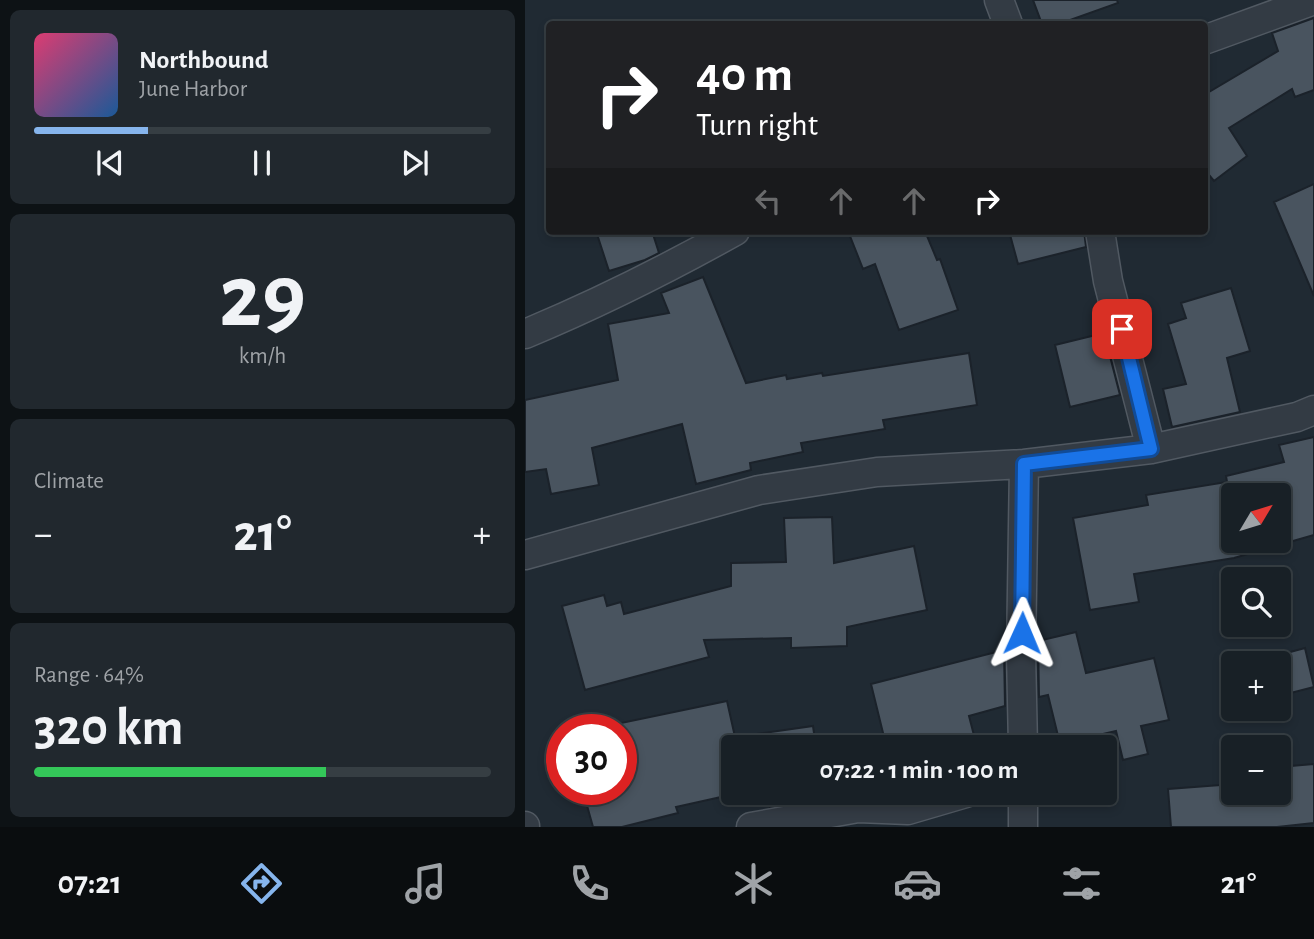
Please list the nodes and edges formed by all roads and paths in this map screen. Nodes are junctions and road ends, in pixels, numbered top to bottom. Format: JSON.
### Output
{"nodes":[{"id":1,"x":999,"y":0,"type":"edge"},
{"id":2,"x":1314,"y":0,"type":"edge"},
{"id":3,"x":1007,"y":21,"type":"edge"},
{"id":4,"x":1208,"y":39,"type":"edge"},
{"id":5,"x":728,"y":235,"type":"edge"},
{"id":6,"x":1101,"y":235,"type":"edge"},
{"id":7,"x":525,"y":334,"type":"edge"},
{"id":8,"x":1314,"y":410,"type":"edge"},
{"id":9,"x":1151,"y":449,"type":"junction"},
{"id":10,"x":1024,"y":464,"type":"junction"},
{"id":11,"x":525,"y":555,"type":"edge"},
{"id":12,"x":1023,"y":735,"type":"edge"},
{"id":13,"x":940,"y":805,"type":"edge"},
{"id":14,"x":1023,"y":805,"type":"edge"},
{"id":15,"x":910,"y":819,"type":"edge"},
{"id":16,"x":751,"y":827,"type":"edge"},
{"id":17,"x":1023,"y":827,"type":"edge"}],
"edges":[{"from":1,"to":3,"type":"street"},
{"from":2,"to":4,"type":"street"},
{"from":5,"to":7,"type":"street"},
{"from":6,"to":9,"type":"street"},
{"from":8,"to":9,"type":"street"},
{"from":9,"to":10,"type":"street"},
{"from":10,"to":11,"type":"street"},
{"from":10,"to":12,"type":"street"},
{"from":13,"to":15,"type":"street"},
{"from":14,"to":17,"type":"street"},
{"from":15,"to":16,"type":"street"}]}
